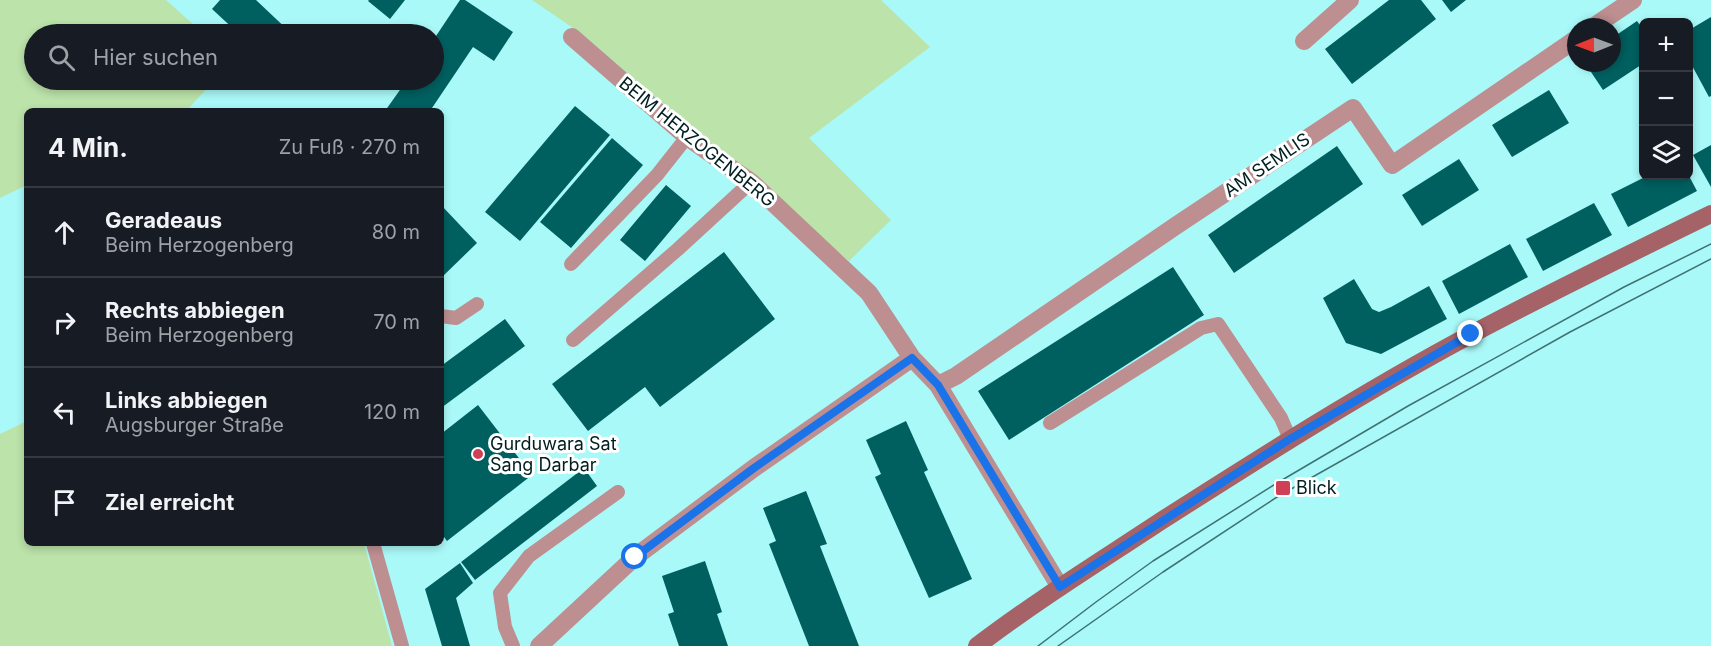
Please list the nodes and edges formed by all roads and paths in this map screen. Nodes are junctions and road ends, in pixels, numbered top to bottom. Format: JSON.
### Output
{"nodes":[{"id":1,"x":1350,"y":0,"type":"edge"},
{"id":2,"x":1633,"y":0,"type":"edge"},
{"id":3,"x":1606,"y":18,"type":"edge"},
{"id":4,"x":572,"y":38,"type":"dead end"},
{"id":5,"x":1304,"y":41,"type":"dead end"},
{"id":6,"x":1567,"y":45,"type":"edge"},
{"id":7,"x":687,"y":137,"type":"junction"},
{"id":8,"x":752,"y":182,"type":"junction"},
{"id":9,"x":1711,"y":214,"type":"edge"},
{"id":10,"x":571,"y":264,"type":"dead end"},
{"id":11,"x":477,"y":304,"type":"dead end"},
{"id":12,"x":444,"y":316,"type":"edge"},
{"id":13,"x":573,"y":340,"type":"dead end"},
{"id":14,"x":912,"y":358,"type":"junction"},
{"id":15,"x":938,"y":385,"type":"junction"},
{"id":16,"x":1050,"y":423,"type":"dead end"},
{"id":17,"x":1290,"y":439,"type":"junction"},
{"id":18,"x":618,"y":492,"type":"dead end"},
{"id":19,"x":374,"y":546,"type":"edge"},
{"id":20,"x":1060,"y":587,"type":"junction"},
{"id":21,"x":402,"y":646,"type":"edge"},
{"id":22,"x":513,"y":646,"type":"edge"},
{"id":23,"x":539,"y":646,"type":"edge"},
{"id":24,"x":977,"y":646,"type":"edge"}],
"edges":[{"from":1,"to":5,"type":"street"},
{"from":2,"to":3,"type":"street"},
{"from":4,"to":7,"type":"street","name":"BEIM HERZOGENBERG"},
{"from":6,"to":15,"type":"street","name":"AM SEMLIS"},
{"from":7,"to":8,"type":"street","name":"BEIM HERZOGENBERG"},
{"from":7,"to":10,"type":"lane"},
{"from":8,"to":13,"type":"lane"},
{"from":8,"to":14,"type":"street","name":"BEIM HERZOGENBERG"},
{"from":9,"to":17,"type":"main road"},
{"from":11,"to":12,"type":"lane"},
{"from":14,"to":15,"type":"street","name":"BEIM HERZOGENBERG"},
{"from":14,"to":23,"type":"street"},
{"from":15,"to":20,"type":"street","name":"BEIM HERZOGENBERG"},
{"from":16,"to":17,"type":"lane"},
{"from":17,"to":20,"type":"main road"},
{"from":18,"to":22,"type":"lane"},
{"from":19,"to":21,"type":"lane"},
{"from":20,"to":24,"type":"main road"}]}
